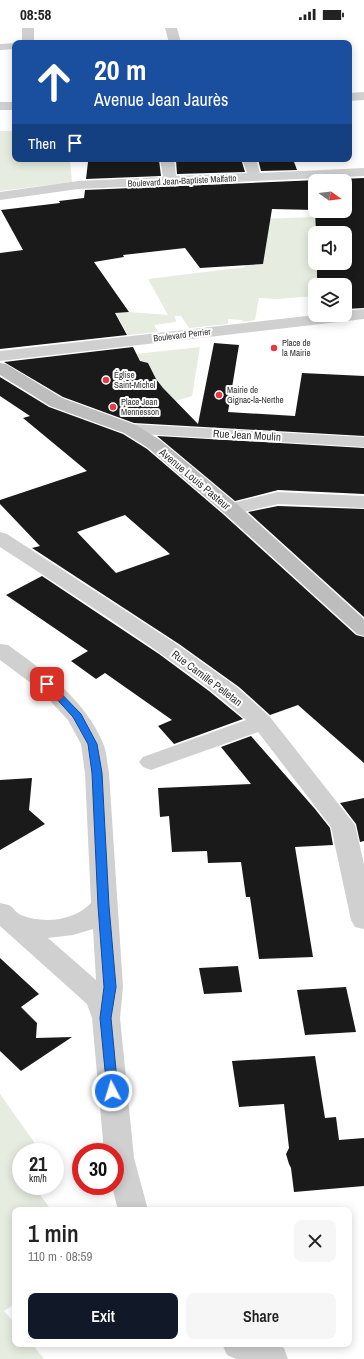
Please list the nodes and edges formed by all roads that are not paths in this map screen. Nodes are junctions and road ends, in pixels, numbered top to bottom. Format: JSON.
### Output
{"nodes":[{"id":1,"x":28,"y":28,"type":"edge"},
{"id":2,"x":172,"y":28,"type":"edge"},
{"id":3,"x":28,"y":40,"type":"edge"},
{"id":4,"x":174,"y":40,"type":"edge"},
{"id":5,"x":0,"y":46,"type":"edge"},
{"id":6,"x":12,"y":46,"type":"edge"},
{"id":7,"x":352,"y":96,"type":"edge"},
{"id":8,"x":364,"y":96,"type":"edge"},
{"id":9,"x":0,"y":106,"type":"edge"},
{"id":10,"x":12,"y":106,"type":"edge"},
{"id":11,"x":168,"y":162,"type":"edge"},
{"id":12,"x":250,"y":162,"type":"edge"},
{"id":13,"x":364,"y":172,"type":"edge"},
{"id":14,"x":255,"y":177,"type":"junction"},
{"id":15,"x":170,"y":182,"type":"junction"},
{"id":16,"x":0,"y":196,"type":"edge"},
{"id":17,"x":364,"y":314,"type":"edge"},
{"id":18,"x":0,"y":356,"type":"edge"},
{"id":19,"x":0,"y":368,"type":"edge"},
{"id":20,"x":130,"y":428,"type":"junction"},
{"id":21,"x":364,"y":442,"type":"edge"},
{"id":22,"x":364,"y":502,"type":"edge"},
{"id":23,"x":231,"y":509,"type":"junction"},
{"id":24,"x":0,"y":538,"type":"edge"},
{"id":25,"x":364,"y":630,"type":"edge"},
{"id":26,"x":0,"y":650,"type":"edge"},
{"id":27,"x":262,"y":722,"type":"junction"},
{"id":28,"x":151,"y":762,"type":"dead end"},
{"id":29,"x":104,"y":906,"type":"junction"},
{"id":30,"x":5,"y":916,"type":"edge"},
{"id":31,"x":364,"y":920,"type":"edge"},
{"id":32,"x":106,"y":1018,"type":"junction"},
{"id":33,"x":131,"y":1207,"type":"edge"},
{"id":34,"x":245,"y":1347,"type":"edge"},
{"id":35,"x":272,"y":1359,"type":"edge"}],
"edges":[{"from":1,"to":3,"type":"street"},
{"from":2,"to":4,"type":"street"},
{"from":5,"to":6,"type":"street"},
{"from":7,"to":8,"type":"street"},
{"from":9,"to":10,"type":"street"},
{"from":11,"to":15,"type":"street"},
{"from":12,"to":14,"type":"street"},
{"from":13,"to":14,"type":"street","name":"Boulevard Jean-Baptiste Malfatto"},
{"from":14,"to":15,"type":"street","name":"Boulevard Jean-Baptiste Malfatto"},
{"from":15,"to":16,"type":"street","name":"Boulevard Jean-Baptiste Malfatto"},
{"from":17,"to":18,"type":"street","name":"Boulevard Perrier"},
{"from":19,"to":20,"type":"street","name":"Avenue Louis Pasteur"},
{"from":20,"to":21,"type":"street","name":"Rue Jean Moulin"},
{"from":20,"to":23,"type":"street","name":"Avenue Louis Pasteur"},
{"from":22,"to":23,"type":"street"},
{"from":23,"to":25,"type":"street","name":"Avenue Louis Pasteur"},
{"from":24,"to":27,"type":"street","name":"Rue Camille Pelletan"},
{"from":26,"to":29,"type":"street"},
{"from":27,"to":28,"type":"street"},
{"from":27,"to":31,"type":"street","name":"Rue Camille Pelletan"},
{"from":29,"to":30,"type":"street"},
{"from":29,"to":32,"type":"street"},
{"from":30,"to":32,"type":"street"},
{"from":32,"to":33,"type":"street"},
{"from":34,"to":35,"type":"street"}]}
